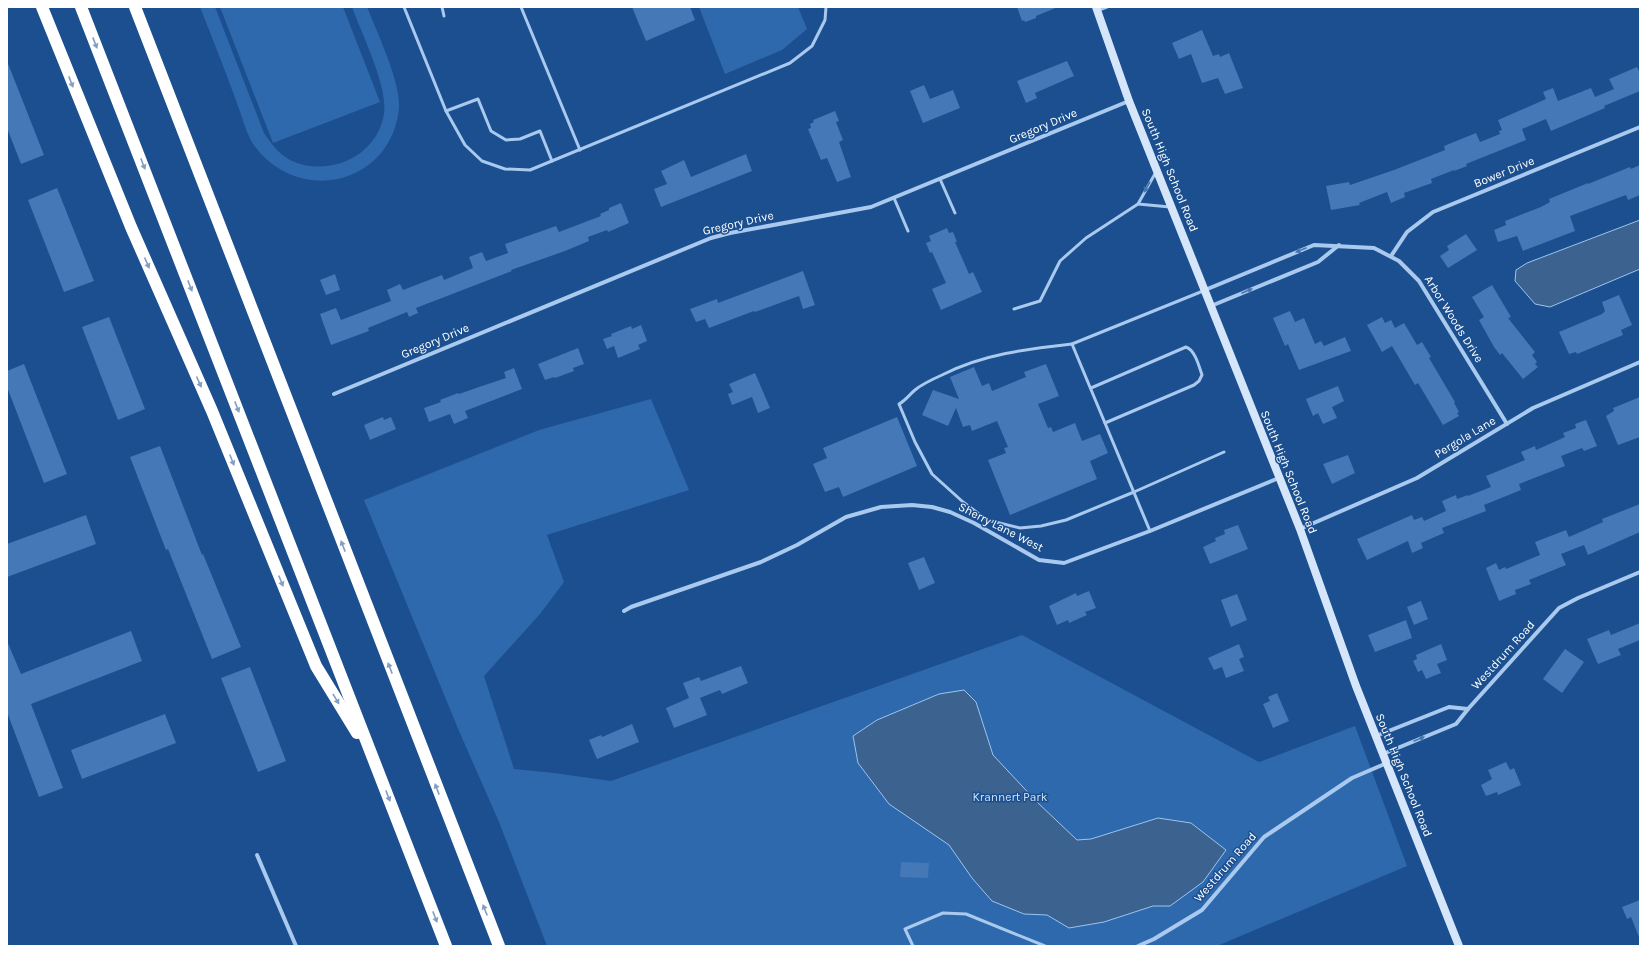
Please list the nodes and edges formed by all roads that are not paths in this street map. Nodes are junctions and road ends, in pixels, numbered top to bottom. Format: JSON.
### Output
{"nodes":[{"id":1,"x":42,"y":7,"type":"edge"},
{"id":2,"x":81,"y":7,"type":"edge"},
{"id":3,"x":135,"y":7,"type":"edge"},
{"id":4,"x":142,"y":7,"type":"edge"},
{"id":5,"x":404,"y":7,"type":"edge"},
{"id":6,"x":442,"y":7,"type":"edge"},
{"id":7,"x":521,"y":7,"type":"edge"},
{"id":8,"x":826,"y":7,"type":"edge"},
{"id":9,"x":1107,"y":7,"type":"edge"},
{"id":10,"x":1096,"y":9,"type":"edge"},
{"id":11,"x":444,"y":16,"type":"dead end"},
{"id":12,"x":155,"y":61,"type":"junction"},
{"id":13,"x":1130,"y":100,"type":"junction"},
{"id":14,"x":446,"y":111,"type":"junction"},
{"id":15,"x":1640,"y":127,"type":"edge"},
{"id":16,"x":580,"y":150,"type":"junction"},
{"id":17,"x":552,"y":161,"type":"junction"},
{"id":18,"x":1157,"y":170,"type":"junction"},
{"id":19,"x":940,"y":179,"type":"junction"},
{"id":20,"x":894,"y":198,"type":"junction"},
{"id":21,"x":1138,"y":204,"type":"junction"},
{"id":22,"x":1172,"y":207,"type":"junction"},
{"id":23,"x":955,"y":213,"type":"dead end"},
{"id":24,"x":908,"y":231,"type":"dead end"},
{"id":25,"x":1339,"y":245,"type":"junction"},
{"id":26,"x":1391,"y":256,"type":"junction"},
{"id":27,"x":1205,"y":290,"type":"junction"},
{"id":28,"x":1212,"y":306,"type":"junction"},
{"id":29,"x":1014,"y":309,"type":"dead end"},
{"id":30,"x":1072,"y":344,"type":"junction"},
{"id":31,"x":1640,"y":362,"type":"edge"},
{"id":32,"x":1091,"y":388,"type":"junction"},
{"id":33,"x":334,"y":394,"type":"dead end"},
{"id":34,"x":1105,"y":423,"type":"junction"},
{"id":35,"x":1507,"y":424,"type":"junction"},
{"id":36,"x":1224,"y":452,"type":"dead end"},
{"id":37,"x":1279,"y":478,"type":"junction"},
{"id":38,"x":1134,"y":492,"type":"junction"},
{"id":39,"x":1300,"y":529,"type":"junction"},
{"id":40,"x":1150,"y":530,"type":"junction"},
{"id":41,"x":1640,"y":572,"type":"edge"},
{"id":42,"x":624,"y":611,"type":"dead end"},
{"id":43,"x":1468,"y":709,"type":"junction"},
{"id":44,"x":1376,"y":736,"type":"junction"},
{"id":45,"x":1383,"y":754,"type":"junction"},
{"id":46,"x":373,"y":760,"type":"junction"},
{"id":47,"x":1387,"y":763,"type":"junction"},
{"id":48,"x":257,"y":855,"type":"dead end"},
{"id":49,"x":296,"y":946,"type":"edge"},
{"id":50,"x":446,"y":946,"type":"edge"},
{"id":51,"x":499,"y":946,"type":"edge"},
{"id":52,"x":913,"y":946,"type":"edge"},
{"id":53,"x":1045,"y":946,"type":"edge"},
{"id":54,"x":1138,"y":946,"type":"edge"},
{"id":55,"x":1459,"y":946,"type":"edge"}],
"edges":[{"from":1,"to":46,"type":"highway","one_way":true},
{"from":2,"to":46,"type":"highway","one_way":true},
{"from":3,"to":12,"type":"highway"},
{"from":4,"to":12,"type":"highway"},
{"from":5,"to":14,"type":"lane"},
{"from":6,"to":11,"type":"lane"},
{"from":7,"to":16,"type":"lane"},
{"from":8,"to":16,"type":"lane"},
{"from":9,"to":10,"type":"lane"},
{"from":10,"to":13,"type":"street","name":"South High School Road"},
{"from":51,"to":12,"type":"highway","one_way":true},
{"from":13,"to":18,"type":"street","name":"South High School Road"},
{"from":13,"to":19,"type":"street","name":"Gregory Drive"},
{"from":14,"to":17,"type":"lane"},
{"from":14,"to":17,"type":"lane"},
{"from":15,"to":26,"type":"street","name":"Bower Drive"},
{"from":16,"to":17,"type":"lane"},
{"from":18,"to":21,"type":"lane","one_way":true},
{"from":18,"to":22,"type":"street","name":"South High School Road"},
{"from":19,"to":20,"type":"street","name":"Gregory Drive"},
{"from":19,"to":23,"type":"lane"},
{"from":20,"to":24,"type":"lane"},
{"from":20,"to":33,"type":"street","name":"Gregory Drive"},
{"from":21,"to":22,"type":"lane"},
{"from":21,"to":29,"type":"lane"},
{"from":22,"to":27,"type":"street","name":"South High School Road"},
{"from":25,"to":26,"type":"street","name":"Arbor Woods Drive"},
{"from":25,"to":27,"type":"street","name":"Arbor Woods Drive","one_way":true},
{"from":28,"to":25,"type":"street","one_way":true},
{"from":26,"to":35,"type":"street","name":"Arbor Woods Drive"},
{"from":27,"to":28,"type":"street","name":"South High School Road"},
{"from":27,"to":30,"type":"lane"},
{"from":28,"to":37,"type":"street","name":"South High School Road"},
{"from":30,"to":32,"type":"lane"},
{"from":30,"to":38,"type":"lane"},
{"from":31,"to":35,"type":"street","name":"Pergola Lane"},
{"from":32,"to":34,"type":"lane"},
{"from":32,"to":34,"type":"lane"},
{"from":34,"to":38,"type":"lane"},
{"from":35,"to":39,"type":"street","name":"Pergola Lane"},
{"from":36,"to":38,"type":"lane"},
{"from":37,"to":39,"type":"street","name":"South High School Road"},
{"from":37,"to":40,"type":"street","name":"Sherry Lane West"},
{"from":38,"to":40,"type":"lane"},
{"from":39,"to":44,"type":"street","name":"South High School Road"},
{"from":40,"to":42,"type":"street","name":"Sherry Lane West"},
{"from":41,"to":43,"type":"street","name":"Westdrum Road"},
{"from":43,"to":44,"type":"street"},
{"from":45,"to":43,"type":"street","name":"Westdrum Road","one_way":true},
{"from":44,"to":45,"type":"street","name":"South High School Road"},
{"from":45,"to":47,"type":"street","name":"South High School Road"},
{"from":46,"to":50,"type":"highway","one_way":true},
{"from":47,"to":54,"type":"street","name":"Westdrum Road"},
{"from":47,"to":55,"type":"street","name":"South High School Road"},
{"from":48,"to":49,"type":"street"},
{"from":52,"to":53,"type":"lane"}]}
